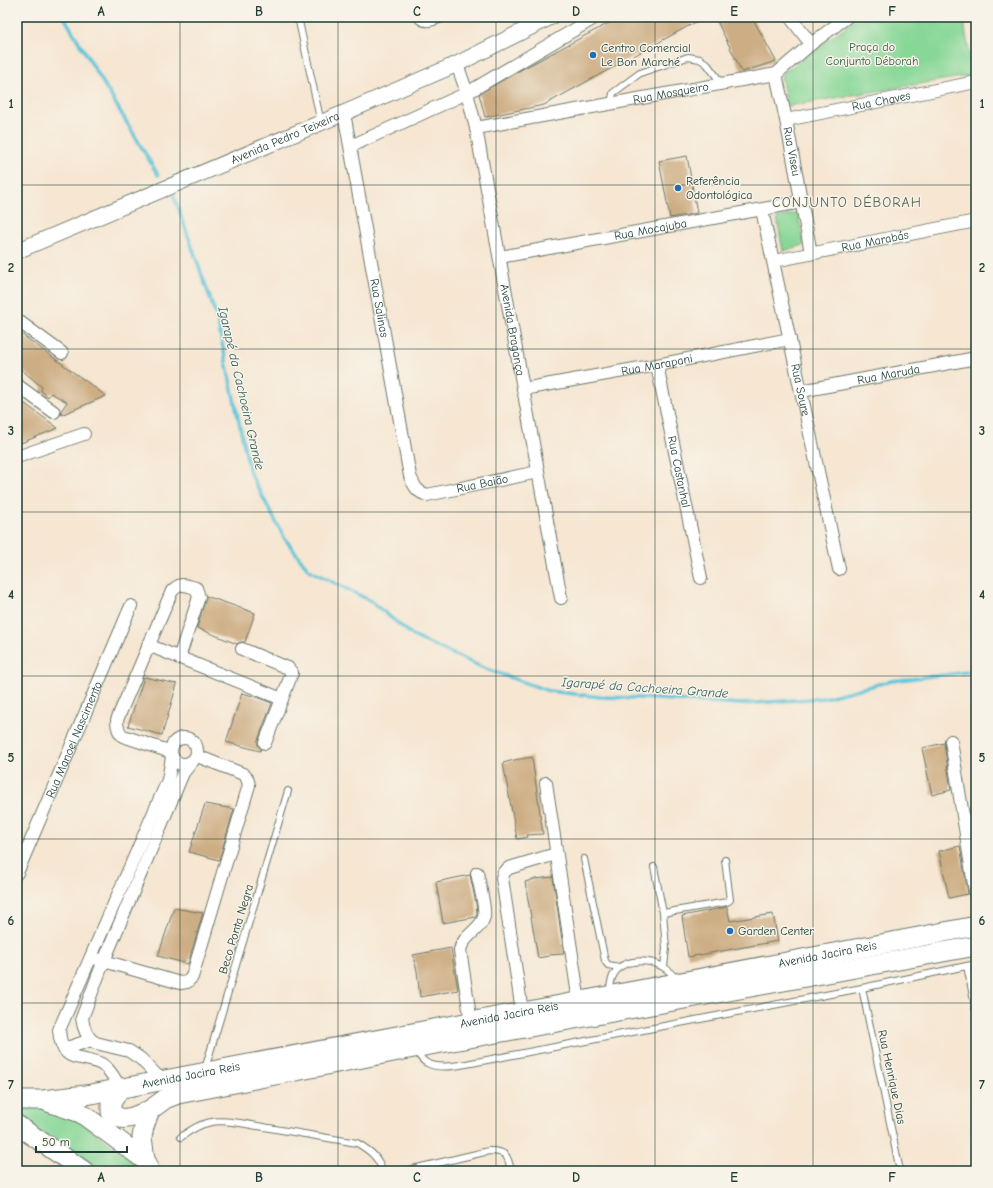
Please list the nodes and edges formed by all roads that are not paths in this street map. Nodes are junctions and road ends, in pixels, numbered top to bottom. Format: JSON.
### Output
{"nodes":[{"id":1,"x":298,"y":17,"type":"edge"},
{"id":2,"x":420,"y":17,"type":"edge"},
{"id":3,"x":439,"y":17,"type":"edge"},
{"id":4,"x":551,"y":17,"type":"edge"},
{"id":5,"x":596,"y":17,"type":"edge"},
{"id":6,"x":790,"y":17,"type":"edge"},
{"id":7,"x":847,"y":17,"type":"edge"},
{"id":8,"x":811,"y":44,"type":"junction"},
{"id":9,"x":457,"y":64,"type":"junction"},
{"id":10,"x":776,"y":74,"type":"junction"},
{"id":11,"x":976,"y":82,"type":"edge"},
{"id":12,"x":722,"y":84,"type":"junction"},
{"id":13,"x":467,"y":93,"type":"junction"},
{"id":14,"x":611,"y":104,"type":"junction"},
{"id":15,"x":344,"y":113,"type":"junction"},
{"id":16,"x":786,"y":120,"type":"junction"},
{"id":17,"x":321,"y":123,"type":"junction"},
{"id":18,"x":476,"y":128,"type":"junction"},
{"id":19,"x":351,"y":146,"type":"junction"},
{"id":20,"x":801,"y":202,"type":"junction"},
{"id":21,"x":762,"y":210,"type":"junction"},
{"id":22,"x":976,"y":221,"type":"edge"},
{"id":23,"x":17,"y":251,"type":"edge"},
{"id":24,"x":811,"y":253,"type":"junction"},
{"id":25,"x":500,"y":257,"type":"junction"},
{"id":26,"x":774,"y":261,"type":"junction"},
{"id":27,"x":17,"y":320,"type":"edge"},
{"id":28,"x":790,"y":339,"type":"junction"},
{"id":29,"x":62,"y":353,"type":"dead end"},
{"id":30,"x":976,"y":358,"type":"edge"},
{"id":31,"x":657,"y":365,"type":"junction"},
{"id":32,"x":17,"y":386,"type":"edge"},
{"id":33,"x":523,"y":388,"type":"junction"},
{"id":34,"x":801,"y":391,"type":"junction"},
{"id":35,"x":54,"y":412,"type":"dead end"},
{"id":36,"x":84,"y":434,"type":"dead end"},
{"id":37,"x":17,"y":457,"type":"edge"},
{"id":38,"x":538,"y":472,"type":"junction"},
{"id":39,"x":427,"y":495,"type":"joint"},
{"id":40,"x":839,"y":569,"type":"dead end"},
{"id":41,"x":701,"y":578,"type":"dead end"},
{"id":42,"x":561,"y":598,"type":"dead end"},
{"id":43,"x":132,"y":606,"type":"dead end"},
{"id":44,"x":148,"y":645,"type":"junction"},
{"id":45,"x":242,"y":649,"type":"dead end"},
{"id":46,"x":179,"y":658,"type":"junction"},
{"id":47,"x":282,"y":699,"type":"junction"},
{"id":48,"x":951,"y":741,"type":"dead end"},
{"id":49,"x":265,"y":743,"type":"dead end"},
{"id":50,"x":172,"y":754,"type":"junction"},
{"id":51,"x":194,"y":760,"type":"junction"},
{"id":52,"x":546,"y":783,"type":"dead end"},
{"id":53,"x":288,"y":791,"type":"dead end"},
{"id":54,"x":556,"y":854,"type":"junction"},
{"id":55,"x":584,"y":859,"type":"dead end"},
{"id":56,"x":724,"y":860,"type":"dead end"},
{"id":57,"x":654,"y":867,"type":"dead end"},
{"id":58,"x":17,"y":873,"type":"edge"},
{"id":59,"x":477,"y":873,"type":"dead end"},
{"id":60,"x":976,"y":897,"type":"edge"},
{"id":61,"x":663,"y":913,"type":"junction"},
{"id":62,"x":976,"y":926,"type":"edge"},
{"id":63,"x":976,"y":946,"type":"edge"},
{"id":64,"x":91,"y":956,"type":"junction"},
{"id":65,"x":104,"y":961,"type":"junction"},
{"id":66,"x":976,"y":964,"type":"edge"},
{"id":67,"x":967,"y":966,"type":"junction"},
{"id":68,"x":664,"y":967,"type":"junction"},
{"id":69,"x":619,"y":968,"type":"junction"},
{"id":70,"x":678,"y":984,"type":"junction"},
{"id":71,"x":862,"y":988,"type":"junction"},
{"id":72,"x":610,"y":996,"type":"junction"},
{"id":73,"x":579,"y":1002,"type":"junction"},
{"id":74,"x":976,"y":1011,"type":"edge"},
{"id":75,"x":522,"y":1012,"type":"junction"},
{"id":76,"x":471,"y":1022,"type":"junction"},
{"id":77,"x":91,"y":1040,"type":"junction"},
{"id":78,"x":414,"y":1048,"type":"junction"},
{"id":79,"x":64,"y":1049,"type":"junction"},
{"id":80,"x":204,"y":1072,"type":"junction"},
{"id":81,"x":161,"y":1080,"type":"junction"},
{"id":82,"x":120,"y":1088,"type":"junction"},
{"id":83,"x":17,"y":1094,"type":"edge"},
{"id":84,"x":17,"y":1100,"type":"edge"},
{"id":85,"x":43,"y":1100,"type":"junction"},
{"id":86,"x":150,"y":1110,"type":"junction"},
{"id":87,"x":17,"y":1125,"type":"edge"},
{"id":88,"x":182,"y":1137,"type":"dead end"},
{"id":89,"x":148,"y":1165,"type":"edge"},
{"id":90,"x":84,"y":1171,"type":"edge"},
{"id":91,"x":382,"y":1171,"type":"edge"},
{"id":92,"x":404,"y":1171,"type":"edge"},
{"id":93,"x":511,"y":1171,"type":"edge"},
{"id":94,"x":900,"y":1171,"type":"edge"}],
"edges":[{"from":1,"to":17,"type":"lane"},
{"from":2,"to":3,"type":"street"},
{"from":4,"to":9,"type":"street","name":"Avenida Pedro Teixeira"},
{"from":5,"to":13,"type":"street"},
{"from":6,"to":8,"type":"street"},
{"from":7,"to":8,"type":"street"},
{"from":8,"to":10,"type":"street"},
{"from":9,"to":13,"type":"street","name":"Avenida Bragança"},
{"from":9,"to":15,"type":"street","name":"Avenida Pedro Teixeira"},
{"from":10,"to":12,"type":"street","name":"Rua Mosqueiro"},
{"from":10,"to":16,"type":"street","name":"Rua Viseu"},
{"from":11,"to":16,"type":"street","name":"Rua Chaves"},
{"from":12,"to":14,"type":"street","name":"Rua Mosqueiro"},
{"from":12,"to":14,"type":"lane"},
{"from":13,"to":18,"type":"street","name":"Avenida Bragança"},
{"from":13,"to":19,"type":"street"},
{"from":14,"to":18,"type":"street","name":"Rua Mosqueiro"},
{"from":15,"to":17,"type":"street","name":"Avenida Pedro Teixeira"},
{"from":15,"to":19,"type":"street","name":"Rua Salinas"},
{"from":16,"to":20,"type":"street","name":"Rua Viseu"},
{"from":17,"to":23,"type":"street","name":"Avenida Pedro Teixeira"},
{"from":18,"to":25,"type":"street","name":"Avenida Bragança"},
{"from":19,"to":39,"type":"street","name":"Rua Salinas"},
{"from":20,"to":21,"type":"street","name":"Rua Mocajuba"},
{"from":20,"to":24,"type":"street","name":"Rua Viseu"},
{"from":21,"to":25,"type":"street","name":"Rua Mocajuba"},
{"from":21,"to":26,"type":"street","name":"Rua Soure"},
{"from":22,"to":24,"type":"street","name":"Rua Marabás"},
{"from":24,"to":26,"type":"street","name":"Rua Marabás"},
{"from":25,"to":33,"type":"street","name":"Avenida Bragança"},
{"from":26,"to":28,"type":"street","name":"Rua Soure"},
{"from":27,"to":29,"type":"street"},
{"from":28,"to":31,"type":"street","name":"Rua Marapani"},
{"from":28,"to":34,"type":"street","name":"Rua Soure"},
{"from":30,"to":34,"type":"street","name":"Rua Maruda"},
{"from":31,"to":33,"type":"street","name":"Rua Marapani"},
{"from":31,"to":41,"type":"street","name":"Rua Castanhal"},
{"from":32,"to":35,"type":"street"},
{"from":33,"to":38,"type":"street","name":"Avenida Bragança"},
{"from":34,"to":40,"type":"street","name":"Rua Soure"},
{"from":36,"to":37,"type":"street"},
{"from":38,"to":39,"type":"street","name":"Rua Baião"},
{"from":38,"to":42,"type":"street","name":"Avenida Bragança"},
{"from":43,"to":58,"type":"street","name":"Rua Manoel Nascimento"},
{"from":44,"to":46,"type":"street"},
{"from":44,"to":46,"type":"street"},
{"from":44,"to":50,"type":"street"},
{"from":45,"to":47,"type":"street"},
{"from":46,"to":47,"type":"street"},
{"from":47,"to":49,"type":"street"},
{"from":48,"to":60,"type":"street"},
{"from":50,"to":51,"type":"street"},
{"from":50,"to":51,"type":"street"},
{"from":50,"to":64,"type":"street"},
{"from":51,"to":65,"type":"street"},
{"from":51,"to":65,"type":"street"},
{"from":52,"to":54,"type":"street"},
{"from":53,"to":80,"type":"lane","name":"Beco Ponta Negra"},
{"from":54,"to":73,"type":"street"},
{"from":54,"to":75,"type":"street"},
{"from":55,"to":69,"type":"lane"},
{"from":56,"to":61,"type":"lane"},
{"from":57,"to":61,"type":"lane"},
{"from":59,"to":76,"type":"street"},
{"from":61,"to":68,"type":"lane"},
{"from":62,"to":70,"type":"main road","name":"Avenida Jacira Reis"},
{"from":63,"to":78,"type":"main road","name":"Avenida Jacira Reis"},
{"from":64,"to":65,"type":"street"},
{"from":64,"to":79,"type":"street"},
{"from":65,"to":77,"type":"street"},
{"from":66,"to":67,"type":"lane"},
{"from":67,"to":71,"type":"lane"},
{"from":67,"to":74,"type":"lane"},
{"from":68,"to":69,"type":"lane"},
{"from":68,"to":70,"type":"lane"},
{"from":69,"to":72,"type":"lane"},
{"from":70,"to":72,"type":"main road","name":"Avenida Jacira Reis"},
{"from":71,"to":78,"type":"lane"},
{"from":71,"to":94,"type":"lane","name":"Rua Henrique Dias"},
{"from":72,"to":73,"type":"main road","name":"Avenida Jacira Reis"},
{"from":73,"to":75,"type":"main road","name":"Avenida Jacira Reis"},
{"from":75,"to":76,"type":"main road","name":"Avenida Jacira Reis"},
{"from":76,"to":80,"type":"main road","name":"Avenida Jacira Reis"},
{"from":77,"to":79,"type":"street"},
{"from":77,"to":81,"type":"street"},
{"from":78,"to":86,"type":"main road","name":"Avenida Jacira Reis"},
{"from":79,"to":82,"type":"street"},
{"from":80,"to":81,"type":"main road","name":"Avenida Jacira Reis"},
{"from":81,"to":82,"type":"main road","name":"Avenida Jacira Reis"},
{"from":82,"to":85,"type":"main road","name":"Avenida Jacira Reis"},
{"from":82,"to":86,"type":"main road","name":"Avenida Jacira Reis"},
{"from":83,"to":85,"type":"main road"},
{"from":84,"to":85,"type":"main road"},
{"from":85,"to":89,"type":"main road"},
{"from":86,"to":89,"type":"main road"},
{"from":87,"to":90,"type":"main road"},
{"from":88,"to":91,"type":"lane"},
{"from":92,"to":93,"type":"lane"}]}
